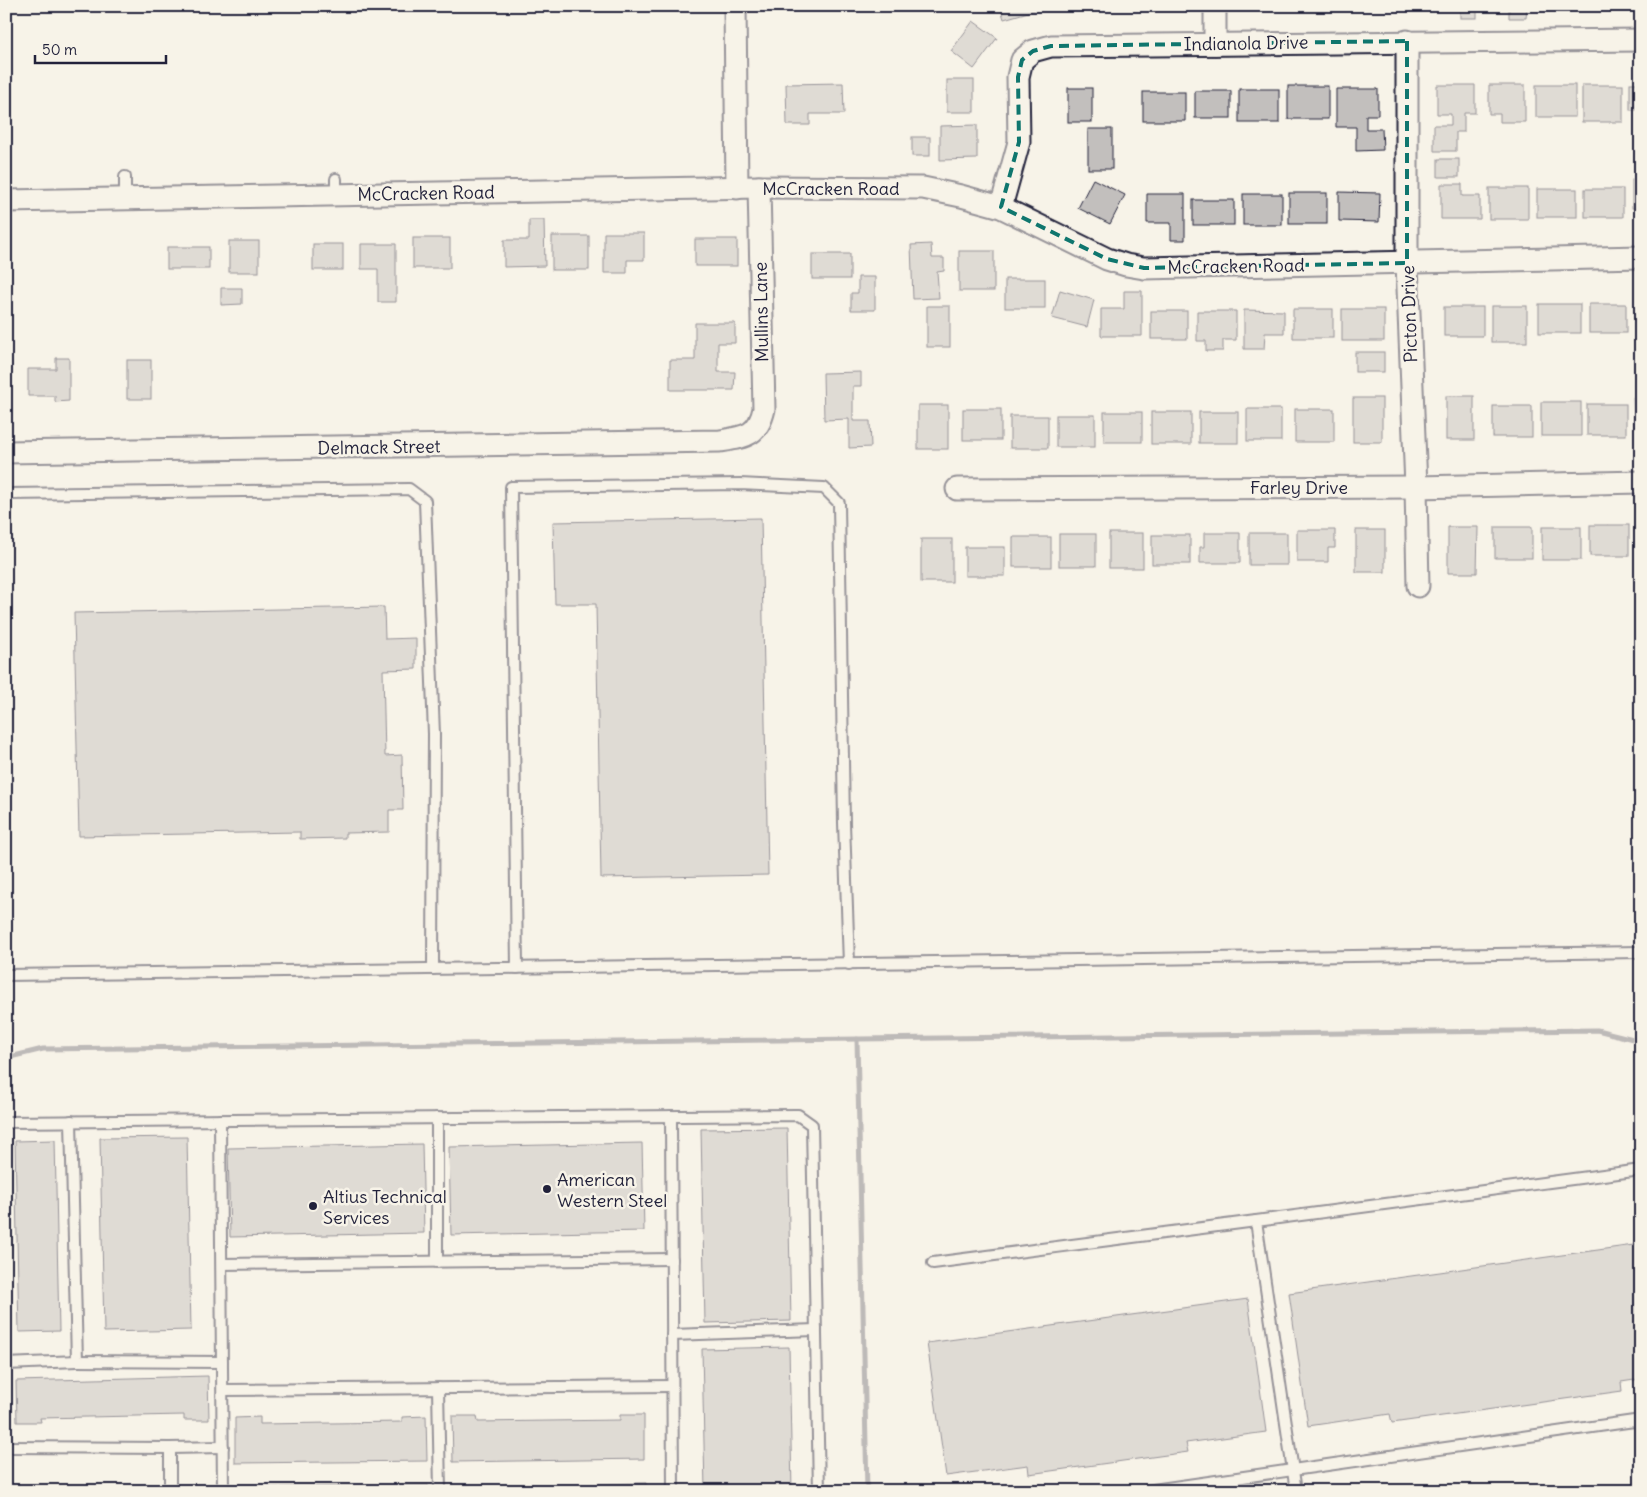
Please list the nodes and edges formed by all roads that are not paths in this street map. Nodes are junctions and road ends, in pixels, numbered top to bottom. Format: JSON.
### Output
{"nodes":[{"id":1,"x":735,"y":6,"type":"edge"},
{"id":2,"x":1215,"y":6,"type":"edge"},
{"id":3,"x":1633,"y":40,"type":"edge"},
{"id":4,"x":1406,"y":41,"type":"junction"},
{"id":5,"x":1215,"y":44,"type":"junction"},
{"id":6,"x":125,"y":177,"type":"dead end"},
{"id":7,"x":759,"y":187,"type":"junction"},
{"id":8,"x":737,"y":188,"type":"junction"},
{"id":9,"x":125,"y":199,"type":"junction"},
{"id":10,"x":6,"y":201,"type":"edge"},
{"id":11,"x":1001,"y":207,"type":"junction"},
{"id":12,"x":1641,"y":257,"type":"edge"},
{"id":13,"x":1407,"y":263,"type":"junction"},
{"id":14,"x":751,"y":433,"type":"joint"},
{"id":15,"x":6,"y":452,"type":"edge"},
{"id":16,"x":1641,"y":482,"type":"edge"},
{"id":17,"x":1416,"y":487,"type":"junction"},
{"id":18,"x":958,"y":489,"type":"dead end"},
{"id":19,"x":6,"y":496,"type":"edge"},
{"id":20,"x":1418,"y":586,"type":"dead end"},
{"id":21,"x":1641,"y":952,"type":"edge"},
{"id":22,"x":849,"y":964,"type":"junction"},
{"id":23,"x":517,"y":968,"type":"junction"},
{"id":24,"x":433,"y":969,"type":"junction"},
{"id":25,"x":6,"y":975,"type":"edge"},
{"id":26,"x":672,"y":1116,"type":"junction"},
{"id":27,"x":437,"y":1118,"type":"junction"},
{"id":28,"x":220,"y":1120,"type":"junction"},
{"id":29,"x":71,"y":1121,"type":"junction"},
{"id":30,"x":6,"y":1122,"type":"edge"},
{"id":31,"x":1641,"y":1170,"type":"edge"},
{"id":32,"x":1256,"y":1221,"type":"junction"},
{"id":33,"x":672,"y":1259,"type":"junction"},
{"id":34,"x":437,"y":1262,"type":"junction"},
{"id":35,"x":934,"y":1263,"type":"dead end"},
{"id":36,"x":222,"y":1264,"type":"junction"},
{"id":37,"x":816,"y":1330,"type":"junction"},
{"id":38,"x":672,"y":1335,"type":"junction"},
{"id":39,"x":78,"y":1361,"type":"junction"},
{"id":40,"x":222,"y":1362,"type":"junction"},
{"id":41,"x":6,"y":1364,"type":"edge"},
{"id":42,"x":672,"y":1386,"type":"junction"},
{"id":43,"x":438,"y":1388,"type":"junction"},
{"id":44,"x":223,"y":1390,"type":"junction"},
{"id":45,"x":1641,"y":1420,"type":"edge"},
{"id":46,"x":6,"y":1447,"type":"edge"},
{"id":47,"x":223,"y":1447,"type":"junction"},
{"id":48,"x":170,"y":1448,"type":"junction"},
{"id":49,"x":1293,"y":1470,"type":"junction"},
{"id":50,"x":170,"y":1491,"type":"edge"},
{"id":51,"x":223,"y":1491,"type":"edge"},
{"id":52,"x":440,"y":1491,"type":"edge"},
{"id":53,"x":673,"y":1491,"type":"edge"},
{"id":54,"x":819,"y":1491,"type":"edge"},
{"id":55,"x":1146,"y":1491,"type":"edge"},
{"id":56,"x":1296,"y":1491,"type":"edge"}],
"edges":[{"from":1,"to":8,"type":"street"},
{"from":2,"to":5,"type":"street"},
{"from":3,"to":4,"type":"street","name":"Indianola Drive"},
{"from":4,"to":5,"type":"street","name":"Indianola Drive"},
{"from":4,"to":13,"type":"street","name":"Picton Drive"},
{"from":5,"to":11,"type":"street","name":"Indianola Drive"},
{"from":6,"to":9,"type":"lane"},
{"from":7,"to":8,"type":"street","name":"McCracken Road"},
{"from":7,"to":11,"type":"street","name":"McCracken Road"},
{"from":7,"to":14,"type":"street","name":"Mullins Lane"},
{"from":8,"to":9,"type":"street","name":"McCracken Road"},
{"from":9,"to":10,"type":"street","name":"McCracken Road"},
{"from":11,"to":13,"type":"street","name":"McCracken Road"},
{"from":12,"to":13,"type":"street","name":"McCracken Road"},
{"from":13,"to":17,"type":"street","name":"Picton Drive"},
{"from":14,"to":15,"type":"street","name":"Delmack Street"},
{"from":16,"to":17,"type":"street","name":"Farley Drive"},
{"from":17,"to":18,"type":"street","name":"Farley Drive"},
{"from":17,"to":20,"type":"street","name":"Picton Drive"},
{"from":19,"to":24,"type":"lane"},
{"from":21,"to":22,"type":"lane"},
{"from":22,"to":23,"type":"lane"},
{"from":22,"to":23,"type":"lane"},
{"from":23,"to":24,"type":"lane"},
{"from":24,"to":25,"type":"lane"},
{"from":26,"to":27,"type":"lane"},
{"from":26,"to":33,"type":"lane"},
{"from":26,"to":37,"type":"lane"},
{"from":27,"to":28,"type":"lane"},
{"from":27,"to":34,"type":"lane"},
{"from":28,"to":29,"type":"lane"},
{"from":28,"to":36,"type":"lane"},
{"from":29,"to":30,"type":"lane"},
{"from":29,"to":39,"type":"lane"},
{"from":31,"to":32,"type":"lane"},
{"from":32,"to":35,"type":"lane"},
{"from":32,"to":49,"type":"lane"},
{"from":33,"to":34,"type":"lane"},
{"from":33,"to":38,"type":"lane"},
{"from":34,"to":36,"type":"lane"},
{"from":36,"to":40,"type":"lane"},
{"from":37,"to":38,"type":"lane"},
{"from":37,"to":54,"type":"lane"},
{"from":38,"to":42,"type":"lane"},
{"from":39,"to":40,"type":"lane"},
{"from":39,"to":41,"type":"lane"},
{"from":40,"to":44,"type":"lane"},
{"from":42,"to":43,"type":"lane"},
{"from":42,"to":53,"type":"lane"},
{"from":43,"to":44,"type":"lane"},
{"from":43,"to":52,"type":"lane"},
{"from":44,"to":47,"type":"lane"},
{"from":45,"to":49,"type":"lane"},
{"from":46,"to":48,"type":"lane"},
{"from":47,"to":48,"type":"lane"},
{"from":47,"to":51,"type":"lane"},
{"from":48,"to":50,"type":"lane"},
{"from":49,"to":55,"type":"lane"},
{"from":49,"to":56,"type":"lane"}]}
